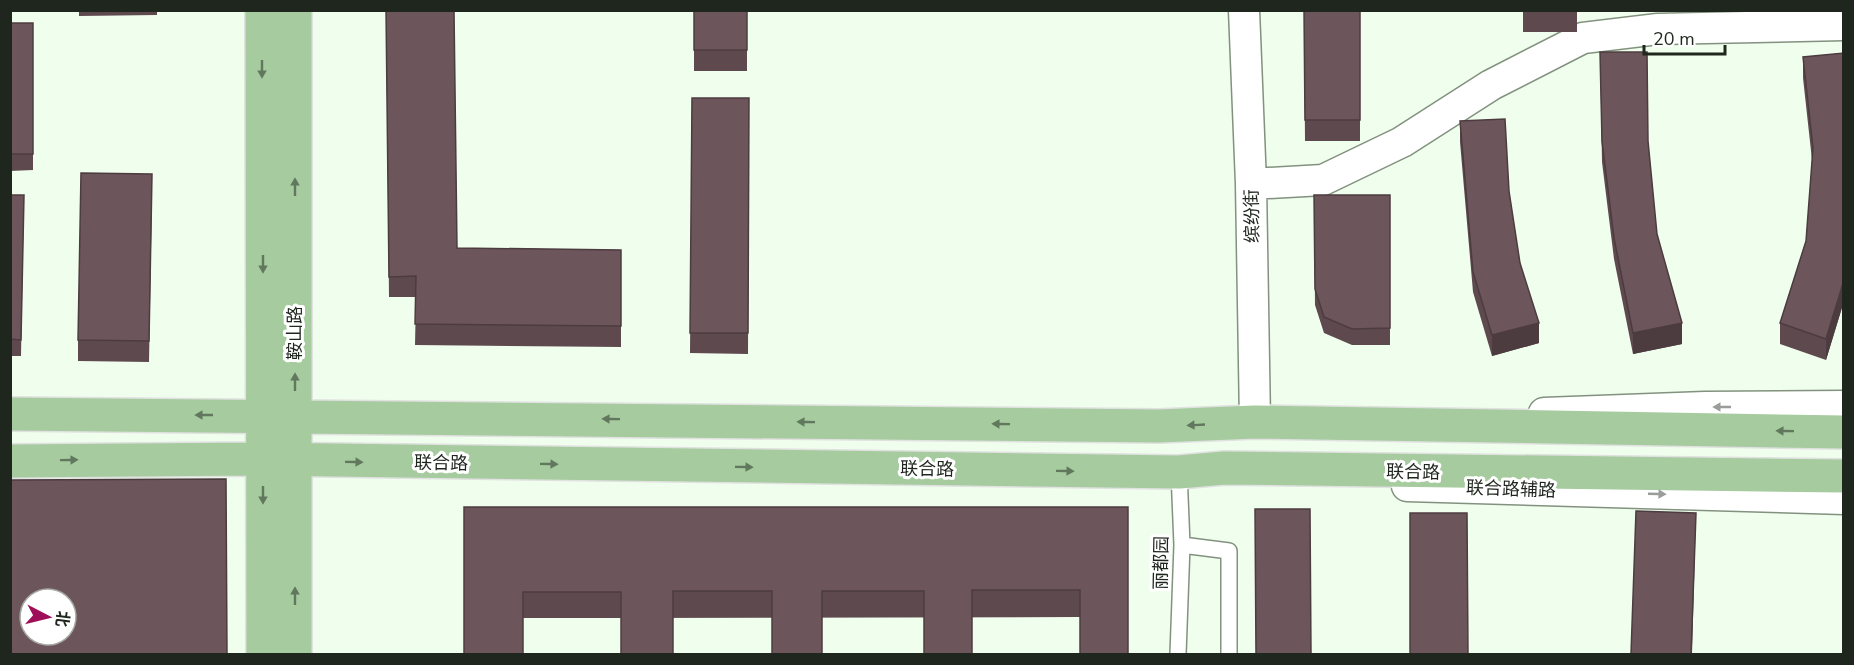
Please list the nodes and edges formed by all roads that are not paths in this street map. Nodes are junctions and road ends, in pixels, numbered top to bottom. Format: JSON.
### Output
{"nodes":[{"id":1,"x":262,"y":10,"type":"edge"},
{"id":2,"x":295,"y":10,"type":"edge"},
{"id":3,"x":1244,"y":10,"type":"edge"},
{"id":4,"x":1844,"y":26,"type":"edge"},
{"id":5,"x":1251,"y":184,"type":"junction"},
{"id":6,"x":1844,"y":406,"type":"edge"},
{"id":7,"x":10,"y":414,"type":"edge"},
{"id":8,"x":263,"y":415,"type":"junction"},
{"id":9,"x":295,"y":415,"type":"junction"},
{"id":10,"x":1267,"y":422,"type":"junction"},
{"id":11,"x":1844,"y":432,"type":"edge"},
{"id":12,"x":263,"y":459,"type":"junction"},
{"id":13,"x":10,"y":461,"type":"edge"},
{"id":14,"x":295,"y":461,"type":"junction"},
{"id":15,"x":1179,"y":472,"type":"junction"},
{"id":16,"x":1844,"y":476,"type":"edge"},
{"id":17,"x":1844,"y":500,"type":"edge"},
{"id":18,"x":1182,"y":545,"type":"junction"},
{"id":19,"x":263,"y":654,"type":"edge"},
{"id":20,"x":295,"y":654,"type":"edge"},
{"id":21,"x":1178,"y":654,"type":"edge"},
{"id":22,"x":1229,"y":654,"type":"edge"}],
"edges":[{"from":1,"to":8,"type":"main road","name":"鞍山路","one_way":true},
{"from":9,"to":2,"type":"main road","name":"鞍山路","one_way":true},
{"from":3,"to":5,"type":"street","name":"缤纷街"},
{"from":4,"to":5,"type":"street"},
{"from":5,"to":10,"type":"street","name":"缤纷街"},
{"from":6,"to":10,"type":"street","one_way":true},
{"from":8,"to":7,"type":"main road","one_way":true},
{"from":8,"to":9,"type":"main road"},
{"from":8,"to":12,"type":"main road","name":"鞍山路"},
{"from":10,"to":9,"type":"main road","one_way":true},
{"from":9,"to":14,"type":"main road","name":"鞍山路"},
{"from":11,"to":10,"type":"main road","one_way":true},
{"from":13,"to":12,"type":"main road","name":"联合路","one_way":true},
{"from":12,"to":14,"type":"main road","name":"联合路"},
{"from":12,"to":19,"type":"main road","name":"鞍山路","one_way":true},
{"from":14,"to":15,"type":"main road","name":"联合路","one_way":true},
{"from":20,"to":14,"type":"main road","name":"鞍山路","one_way":true},
{"from":15,"to":16,"type":"main road","name":"联合路"},
{"from":15,"to":17,"type":"street","name":"联合路辅路","one_way":true},
{"from":15,"to":18,"type":"lane","name":"丽都园"},
{"from":18,"to":21,"type":"lane","name":"丽都园"},
{"from":18,"to":22,"type":"lane"}]}
